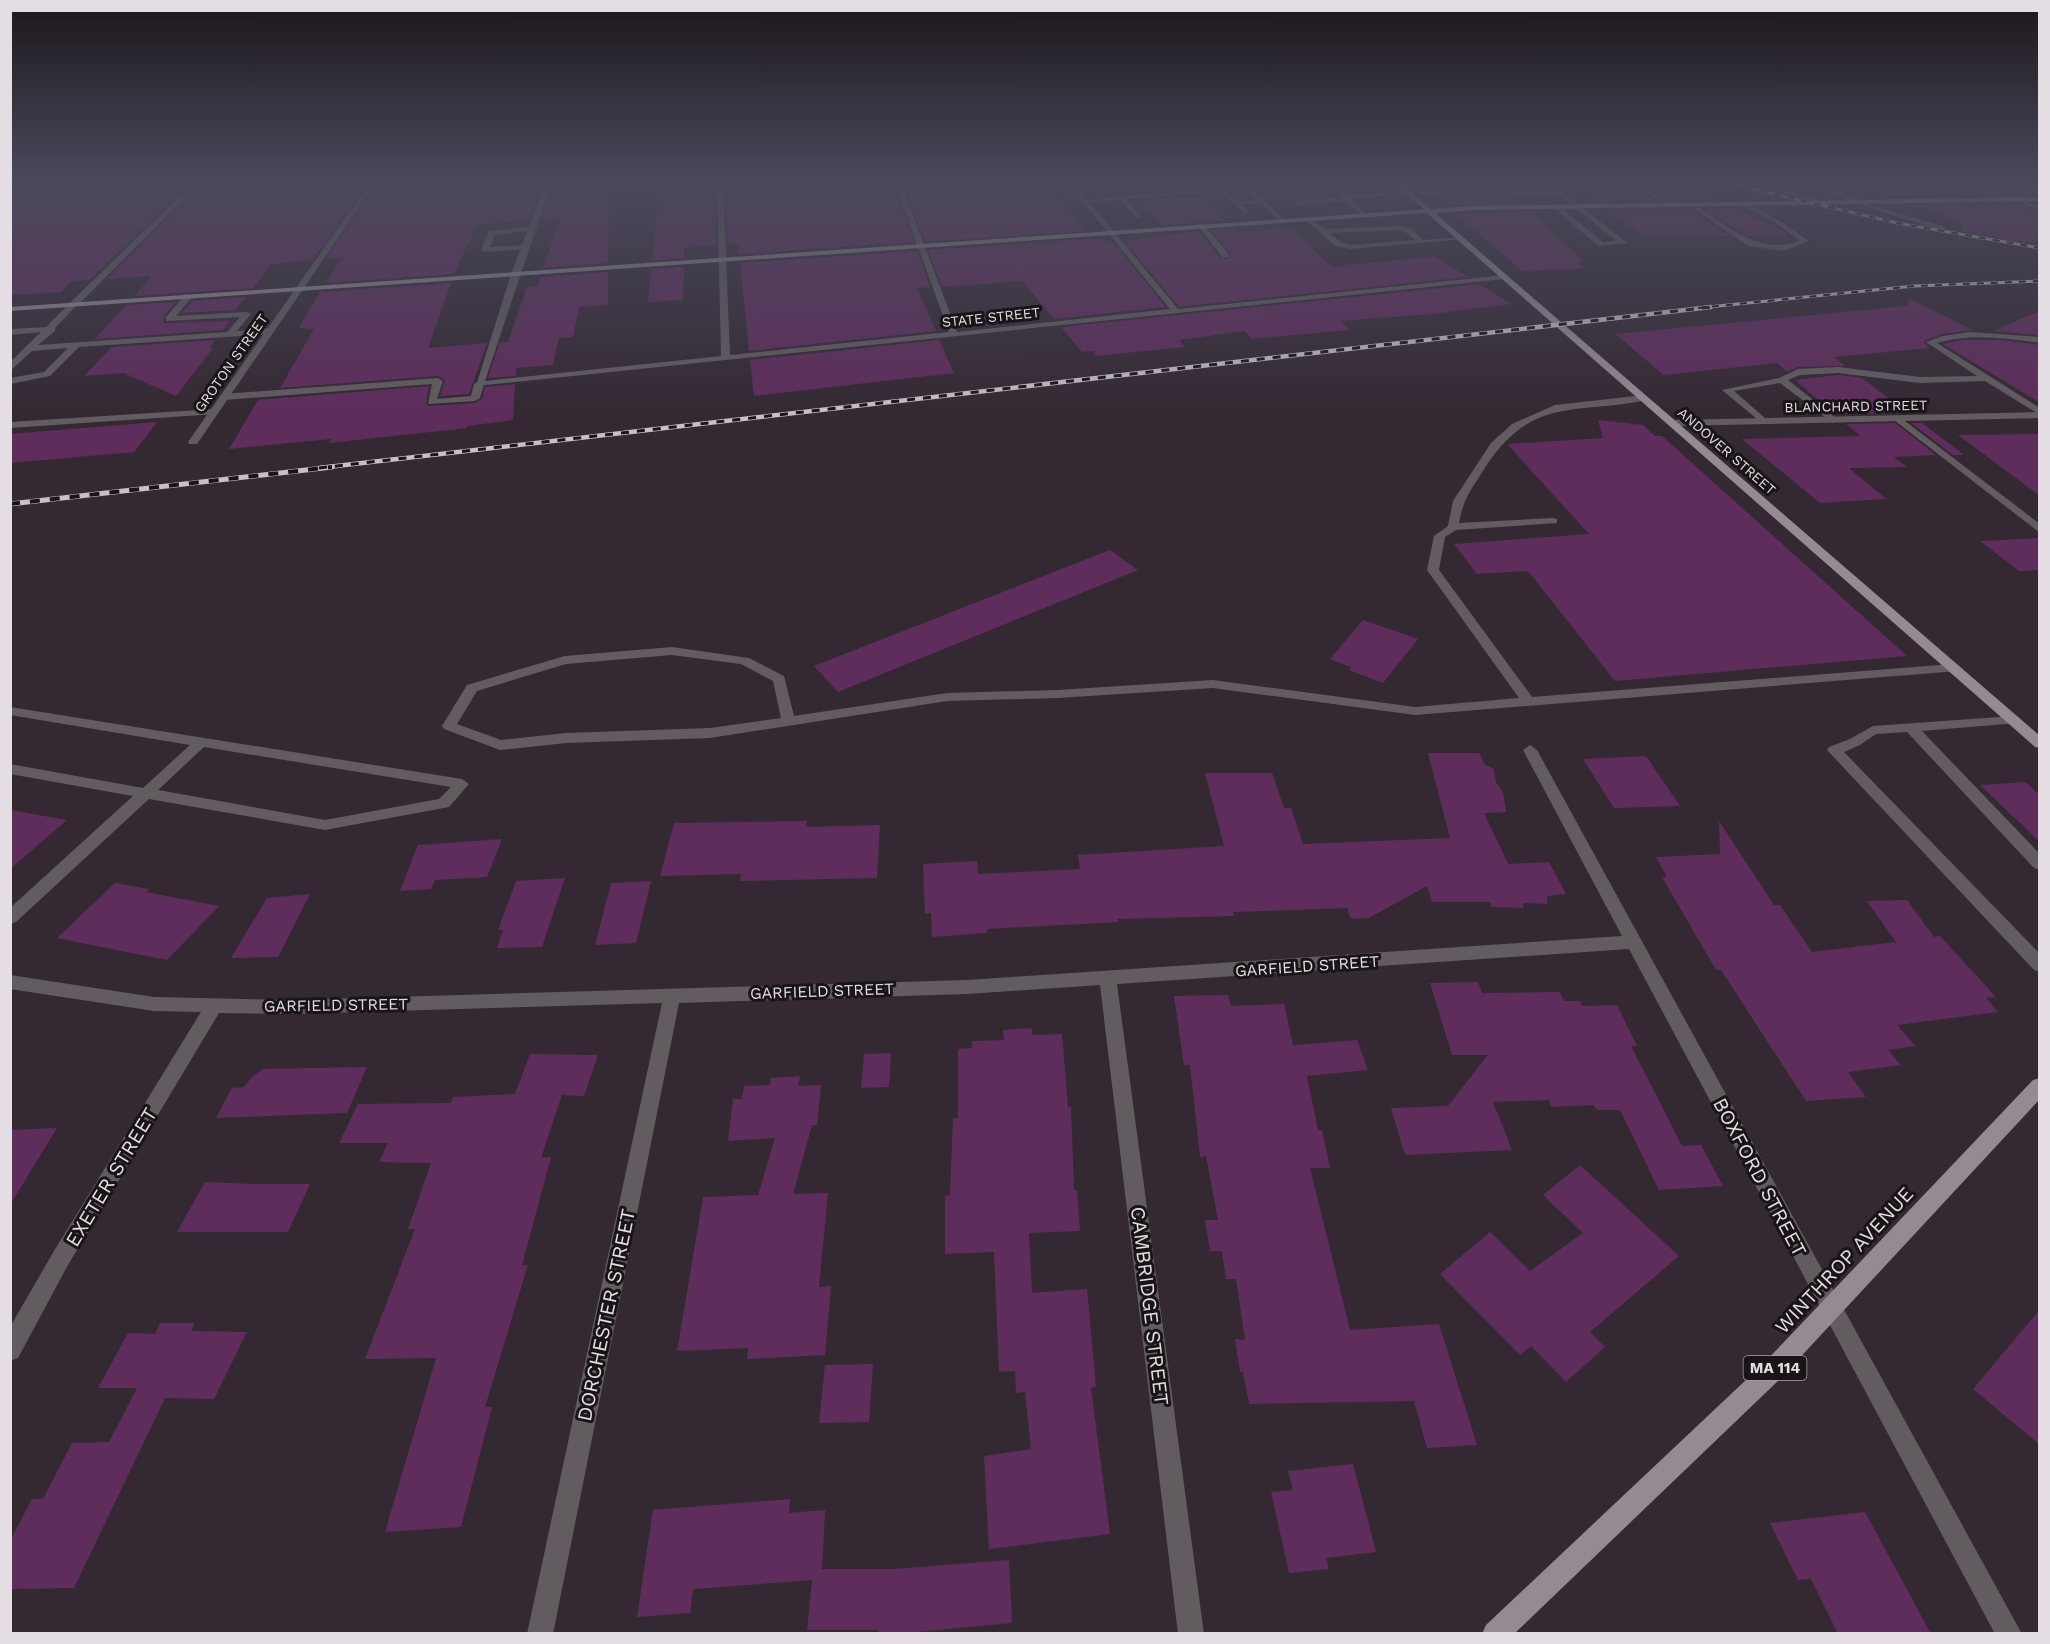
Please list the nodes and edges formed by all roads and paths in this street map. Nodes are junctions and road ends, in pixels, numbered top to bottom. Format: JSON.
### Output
{"nodes":[{"id":1,"x":121,"y":258,"type":"edge"},
{"id":2,"x":321,"y":258,"type":"edge"},
{"id":3,"x":521,"y":258,"type":"edge"},
{"id":4,"x":744,"y":258,"type":"edge"},
{"id":5,"x":926,"y":258,"type":"edge"},
{"id":6,"x":1132,"y":258,"type":"edge"},
{"id":7,"x":1483,"y":258,"type":"edge"},
{"id":8,"x":725,"y":259,"type":"junction"},
{"id":9,"x":515,"y":274,"type":"junction"},
{"id":10,"x":1505,"y":277,"type":"junction"},
{"id":11,"x":299,"y":289,"type":"junction"},
{"id":12,"x":189,"y":296,"type":"junction"},
{"id":13,"x":74,"y":304,"type":"junction"},
{"id":14,"x":10,"y":309,"type":"edge"},
{"id":15,"x":1176,"y":311,"type":"junction"},
{"id":16,"x":52,"y":329,"type":"junction"},
{"id":17,"x":270,"y":331,"type":"junction"},
{"id":18,"x":10,"y":332,"type":"edge"},
{"id":19,"x":230,"y":334,"type":"junction"},
{"id":20,"x":954,"y":335,"type":"junction"},
{"id":21,"x":2040,"y":340,"type":"edge"},
{"id":22,"x":76,"y":345,"type":"junction"},
{"id":23,"x":32,"y":348,"type":"junction"},
{"id":24,"x":726,"y":358,"type":"junction"},
{"id":25,"x":10,"y":368,"type":"edge"},
{"id":26,"x":1987,"y":378,"type":"junction"},
{"id":27,"x":1782,"y":380,"type":"junction"},
{"id":28,"x":10,"y":381,"type":"edge"},
{"id":29,"x":480,"y":384,"type":"junction"},
{"id":30,"x":224,"y":397,"type":"junction"},
{"id":31,"x":1644,"y":398,"type":"junction"},
{"id":32,"x":2040,"y":400,"type":"edge"},
{"id":33,"x":2022,"y":401,"type":"junction"},
{"id":34,"x":214,"y":412,"type":"junction"},
{"id":35,"x":2040,"y":414,"type":"edge"},
{"id":36,"x":1897,"y":418,"type":"junction"},
{"id":37,"x":1833,"y":420,"type":"junction"},
{"id":38,"x":1762,"y":421,"type":"junction"},
{"id":39,"x":1673,"y":423,"type":"junction"},
{"id":40,"x":10,"y":425,"type":"edge"},
{"id":41,"x":193,"y":442,"type":"dead end"},
{"id":42,"x":1554,"y":521,"type":"dead end"},
{"id":43,"x":1453,"y":527,"type":"junction"},
{"id":44,"x":2040,"y":530,"type":"edge"},
{"id":45,"x":1953,"y":668,"type":"junction"},
{"id":46,"x":1528,"y":702,"type":"junction"},
{"id":47,"x":10,"y":711,"type":"edge"},
{"id":48,"x":2013,"y":720,"type":"junction"},
{"id":49,"x":788,"y":721,"type":"junction"},
{"id":50,"x":1910,"y":727,"type":"junction"},
{"id":51,"x":201,"y":742,"type":"junction"},
{"id":52,"x":2040,"y":744,"type":"edge"},
{"id":53,"x":1530,"y":750,"type":"dead end"},
{"id":54,"x":10,"y":769,"type":"edge"},
{"id":55,"x":144,"y":792,"type":"junction"},
{"id":56,"x":2040,"y":864,"type":"edge"},
{"id":57,"x":10,"y":918,"type":"edge"},
{"id":58,"x":1634,"y":942,"type":"junction"},
{"id":59,"x":2040,"y":965,"type":"edge"},
{"id":60,"x":1108,"y":978,"type":"junction"},
{"id":61,"x":10,"y":982,"type":"edge"},
{"id":62,"x":672,"y":996,"type":"junction"},
{"id":63,"x":214,"y":1006,"type":"junction"},
{"id":64,"x":2040,"y":1086,"type":"edge"},
{"id":65,"x":1831,"y":1308,"type":"junction"},
{"id":66,"x":10,"y":1350,"type":"edge"},
{"id":67,"x":540,"y":1634,"type":"edge"},
{"id":68,"x":1191,"y":1634,"type":"edge"},
{"id":69,"x":1495,"y":1634,"type":"edge"},
{"id":70,"x":2009,"y":1634,"type":"edge"}],
"edges":[{"from":1,"to":13,"type":"street"},
{"from":2,"to":11,"type":"street","name":"GROTON STREET"},
{"from":3,"to":9,"type":"street"},
{"from":4,"to":8,"type":"main road"},
{"from":5,"to":20,"type":"street"},
{"from":6,"to":15,"type":"street"},
{"from":7,"to":10,"type":"main road","name":"ANDOVER STREET"},
{"from":8,"to":9,"type":"main road"},
{"from":8,"to":24,"type":"street"},
{"from":9,"to":11,"type":"main road"},
{"from":9,"to":29,"type":"street"},
{"from":10,"to":15,"type":"street","name":"STATE STREET"},
{"from":10,"to":31,"type":"main road","name":"ANDOVER STREET"},
{"from":11,"to":12,"type":"main road"},
{"from":11,"to":17,"type":"street","name":"GROTON STREET"},
{"from":12,"to":13,"type":"main road"},
{"from":12,"to":19,"type":"street"},
{"from":13,"to":14,"type":"main road"},
{"from":13,"to":16,"type":"street"},
{"from":15,"to":20,"type":"street","name":"STATE STREET"},
{"from":16,"to":18,"type":"street"},
{"from":16,"to":23,"type":"street"},
{"from":17,"to":19,"type":"street"},
{"from":17,"to":30,"type":"street","name":"GROTON STREET"},
{"from":19,"to":22,"type":"street"},
{"from":20,"to":24,"type":"street","name":"STATE STREET"},
{"from":21,"to":26,"type":"street"},
{"from":22,"to":23,"type":"street"},
{"from":22,"to":28,"type":"street"},
{"from":23,"to":25,"type":"street"},
{"from":24,"to":29,"type":"street","name":"STATE STREET"},
{"from":26,"to":27,"type":"street"},
{"from":26,"to":33,"type":"street"},
{"from":27,"to":37,"type":"street"},
{"from":27,"to":38,"type":"street"},
{"from":29,"to":30,"type":"street"},
{"from":30,"to":34,"type":"street","name":"GROTON STREET"},
{"from":31,"to":39,"type":"main road","name":"ANDOVER STREET"},
{"from":31,"to":43,"type":"street"},
{"from":32,"to":33,"type":"street"},
{"from":33,"to":35,"type":"street"},
{"from":34,"to":40,"type":"street"},
{"from":34,"to":41,"type":"street","name":"GROTON STREET"},
{"from":35,"to":36,"type":"street","name":"BLANCHARD STREET"},
{"from":36,"to":37,"type":"street","name":"BLANCHARD STREET"},
{"from":36,"to":44,"type":"street"},
{"from":37,"to":38,"type":"street","name":"BLANCHARD STREET"},
{"from":38,"to":39,"type":"street","name":"BLANCHARD STREET"},
{"from":39,"to":45,"type":"main road","name":"ANDOVER STREET"},
{"from":42,"to":43,"type":"street"},
{"from":43,"to":46,"type":"street"},
{"from":45,"to":46,"type":"street"},
{"from":45,"to":48,"type":"main road","name":"ANDOVER STREET"},
{"from":46,"to":49,"type":"street"},
{"from":47,"to":51,"type":"street"},
{"from":48,"to":50,"type":"street"},
{"from":48,"to":52,"type":"main road","name":"ANDOVER STREET"},
{"from":49,"to":49,"type":"street"},
{"from":50,"to":56,"type":"street"},
{"from":50,"to":59,"type":"street"},
{"from":51,"to":55,"type":"street"},
{"from":51,"to":55,"type":"street"},
{"from":53,"to":58,"type":"street","name":"BOXFORD STREET"},
{"from":54,"to":55,"type":"street"},
{"from":55,"to":57,"type":"street"},
{"from":58,"to":60,"type":"street","name":"GARFIELD STREET"},
{"from":58,"to":65,"type":"street","name":"BOXFORD STREET"},
{"from":60,"to":62,"type":"street","name":"GARFIELD STREET"},
{"from":60,"to":68,"type":"street","name":"CAMBRIDGE STREET"},
{"from":61,"to":63,"type":"street","name":"GARFIELD STREET"},
{"from":62,"to":63,"type":"street","name":"GARFIELD STREET"},
{"from":62,"to":67,"type":"street","name":"DORCHESTER STREET"},
{"from":63,"to":66,"type":"street","name":"EXETER STREET"},
{"from":64,"to":65,"type":"main road","name":"WINTHROP AVENUE","number":"MA 114"},
{"from":65,"to":69,"type":"main road","name":"WINTHROP AVENUE","number":"MA 114"},
{"from":65,"to":70,"type":"street","name":"BOXFORD STREET"}]}
